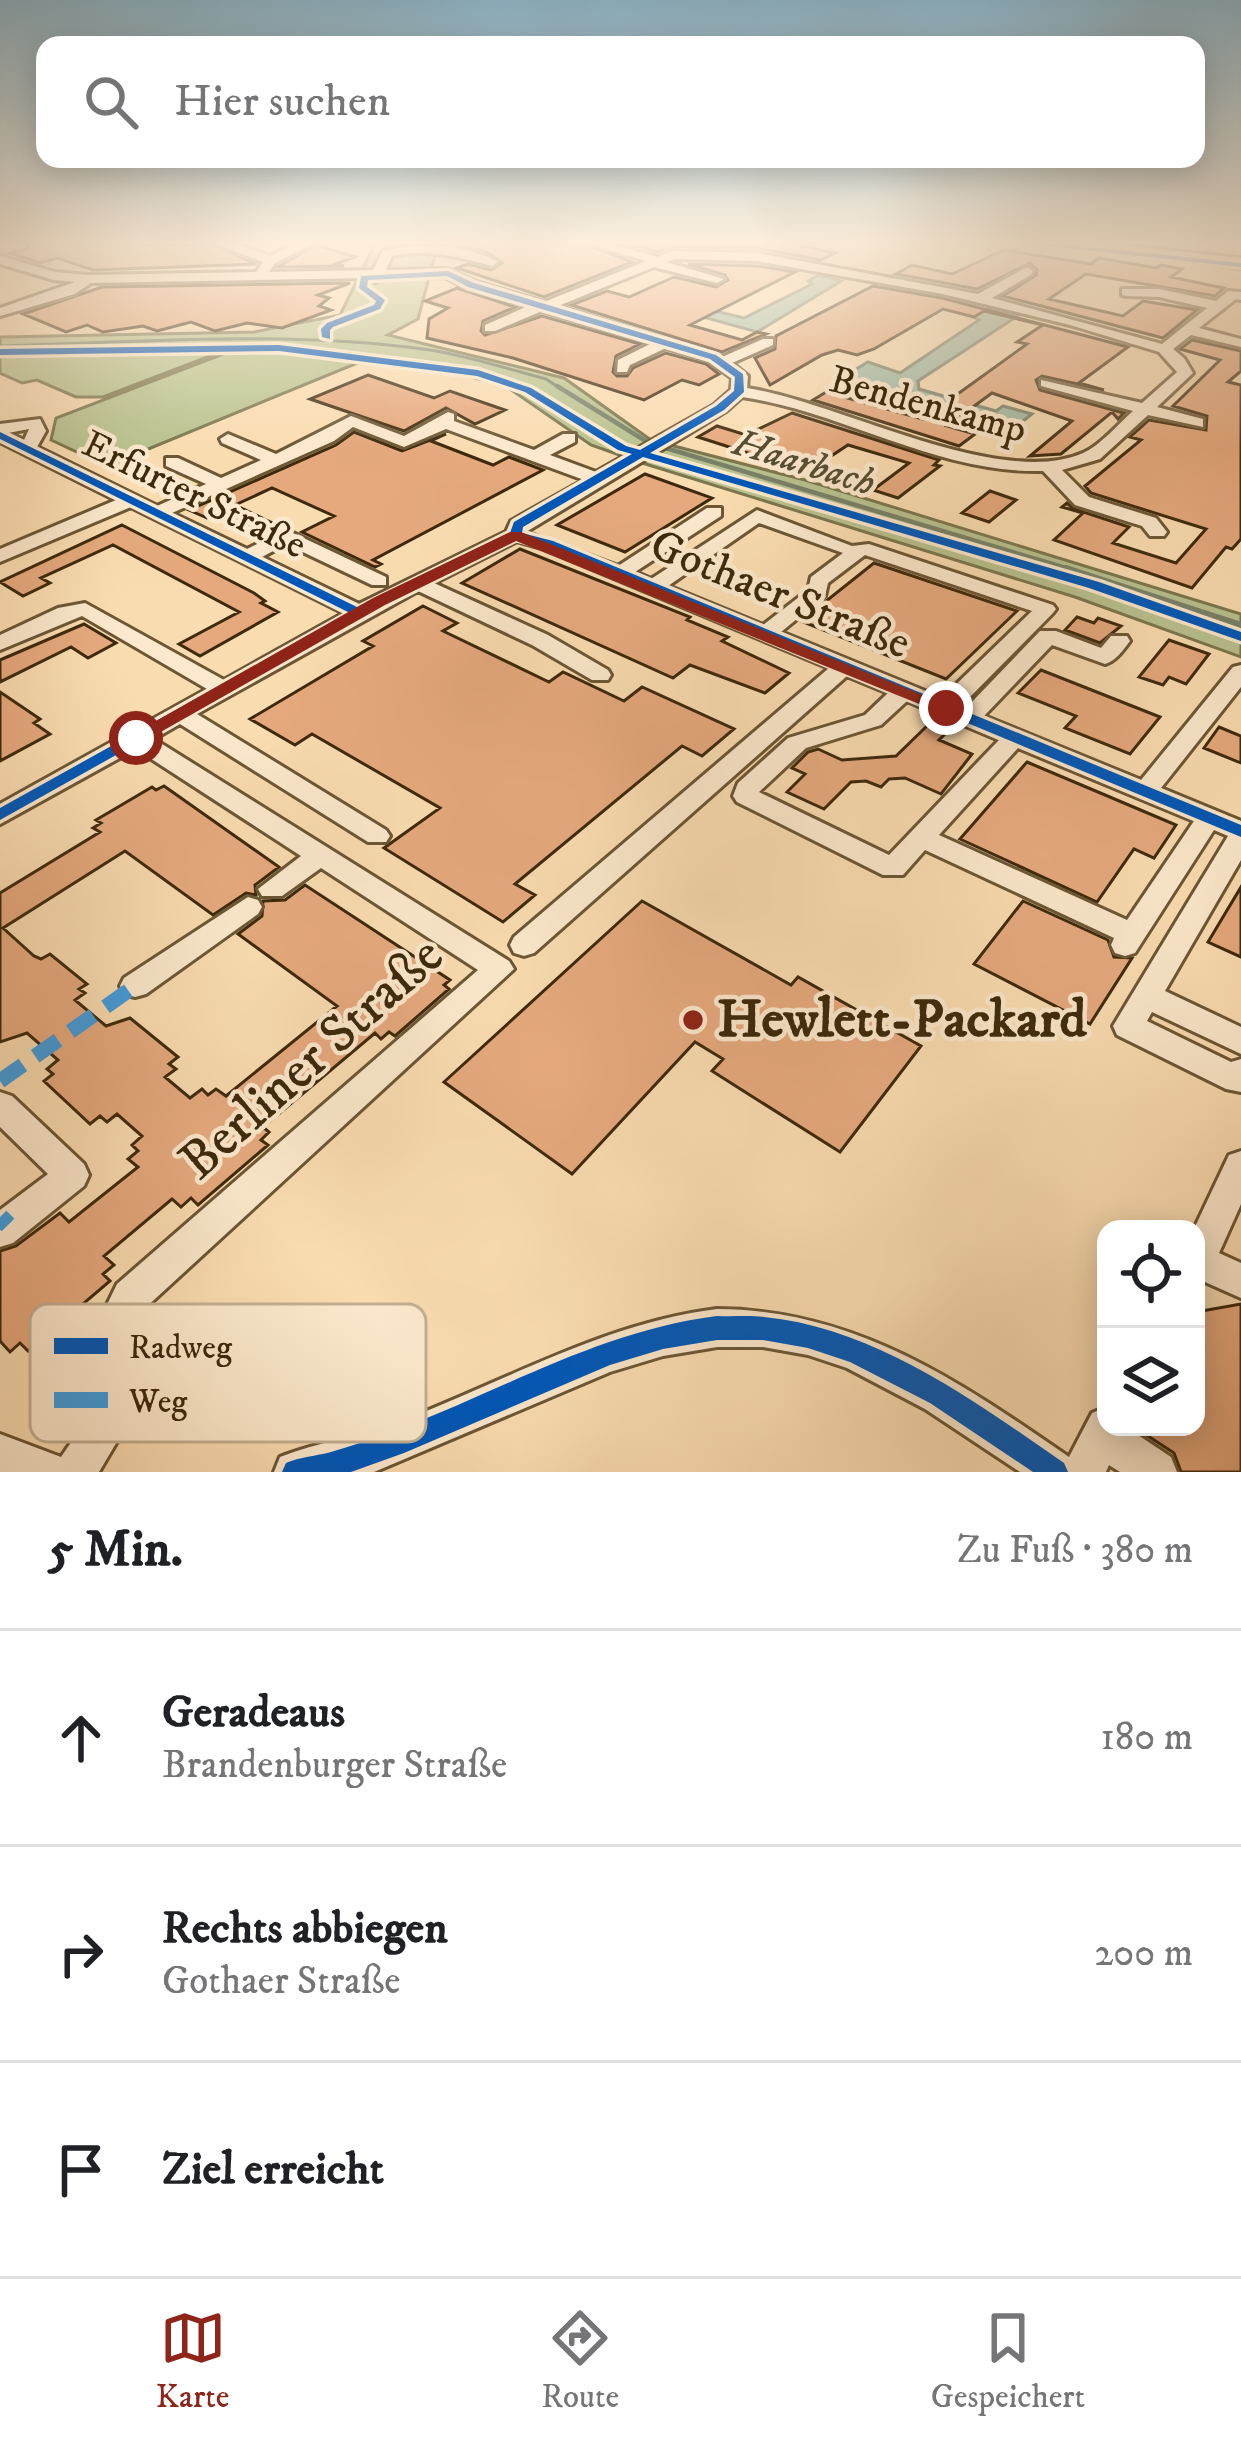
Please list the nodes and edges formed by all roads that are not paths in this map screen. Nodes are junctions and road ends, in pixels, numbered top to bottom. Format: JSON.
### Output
{"nodes":[{"id":1,"x":527,"y":313,"type":"edge"},
{"id":2,"x":565,"y":313,"type":"edge"},
{"id":3,"x":1030,"y":313,"type":"edge"},
{"id":4,"x":1210,"y":313,"type":"edge"},
{"id":5,"x":490,"y":328,"type":"dead end"},
{"id":6,"x":1188,"y":330,"type":"junction"},
{"id":7,"x":768,"y":342,"type":"dead end"},
{"id":8,"x":664,"y":343,"type":"junction"},
{"id":9,"x":1241,"y":343,"type":"edge"},
{"id":10,"x":1164,"y":349,"type":"junction"},
{"id":11,"x":723,"y":362,"type":"junction"},
{"id":12,"x":622,"y":369,"type":"dead end"},
{"id":13,"x":1047,"y":383,"type":"dead end"},
{"id":14,"x":739,"y":392,"type":"junction"},
{"id":15,"x":1146,"y":409,"type":"junction"},
{"id":16,"x":1197,"y":423,"type":"dead end"},
{"id":17,"x":834,"y":430,"type":"dead end"},
{"id":18,"x":862,"y":431,"type":"junction"},
{"id":19,"x":0,"y":432,"type":"edge"},
{"id":20,"x":569,"y":438,"type":"dead end"},
{"id":21,"x":228,"y":439,"type":"dead end"},
{"id":22,"x":536,"y":456,"type":"junction"},
{"id":23,"x":275,"y":460,"type":"junction"},
{"id":24,"x":172,"y":463,"type":"dead end"},
{"id":25,"x":1051,"y":468,"type":"junction"},
{"id":26,"x":596,"y":478,"type":"junction"},
{"id":27,"x":219,"y":484,"type":"junction"},
{"id":28,"x":241,"y":491,"type":"dead end"},
{"id":29,"x":129,"y":501,"type":"junction"},
{"id":30,"x":714,"y":512,"type":"dead end"},
{"id":31,"x":162,"y":518,"type":"junction"},
{"id":32,"x":1157,"y":532,"type":"dead end"},
{"id":33,"x":515,"y":535,"type":"junction"},
{"id":34,"x":843,"y":547,"type":"dead end"},
{"id":35,"x":0,"y":556,"type":"edge"},
{"id":36,"x":245,"y":558,"type":"junction"},
{"id":37,"x":620,"y":574,"type":"junction"},
{"id":38,"x":379,"y":581,"type":"dead end"},
{"id":39,"x":417,"y":583,"type":"junction"},
{"id":40,"x":652,"y":587,"type":"junction"},
{"id":41,"x":360,"y":613,"type":"junction"},
{"id":42,"x":766,"y":633,"type":"junction"},
{"id":43,"x":1119,"y":640,"type":"dead end"},
{"id":44,"x":0,"y":643,"type":"edge"},
{"id":45,"x":845,"y":666,"type":"junction"},
{"id":46,"x":1241,"y":672,"type":"edge"},
{"id":47,"x":600,"y":675,"type":"dead end"},
{"id":48,"x":224,"y":689,"type":"junction"},
{"id":49,"x":904,"y":691,"type":"junction"},
{"id":50,"x":946,"y":708,"type":"junction"},
{"id":51,"x":180,"y":714,"type":"junction"},
{"id":52,"x":969,"y":718,"type":"junction"},
{"id":53,"x":1016,"y":737,"type":"junction"},
{"id":54,"x":136,"y":738,"type":"junction"},
{"id":55,"x":1145,"y":791,"type":"junction"},
{"id":56,"x":0,"y":815,"type":"edge"},
{"id":57,"x":1209,"y":818,"type":"junction"},
{"id":58,"x":1241,"y":834,"type":"edge"},
{"id":59,"x":377,"y":836,"type":"dead end"},
{"id":60,"x":923,"y":838,"type":"junction"},
{"id":61,"x":321,"y":855,"type":"junction"},
{"id":62,"x":524,"y":945,"type":"dead end"},
{"id":63,"x":135,"y":986,"type":"dead end"},
{"id":64,"x":1147,"y":995,"type":"junction"},
{"id":65,"x":1241,"y":1041,"type":"edge"},
{"id":66,"x":1241,"y":1072,"type":"edge"},
{"id":67,"x":0,"y":1106,"type":"edge"},
{"id":68,"x":1241,"y":1166,"type":"edge"},
{"id":69,"x":0,"y":1231,"type":"edge"},
{"id":70,"x":1205,"y":1243,"type":"edge"},
{"id":71,"x":1205,"y":1264,"type":"edge"},
{"id":72,"x":1241,"y":1281,"type":"edge"},
{"id":73,"x":126,"y":1304,"type":"edge"},
{"id":74,"x":426,"y":1430,"type":"edge"},
{"id":75,"x":95,"y":1442,"type":"edge"},
{"id":76,"x":393,"y":1442,"type":"edge"},
{"id":77,"x":1098,"y":1445,"type":"edge"},
{"id":78,"x":0,"y":1455,"type":"edge"},
{"id":79,"x":46,"y":1472,"type":"edge"},
{"id":80,"x":75,"y":1472,"type":"edge"},
{"id":81,"x":295,"y":1472,"type":"edge"},
{"id":82,"x":1055,"y":1472,"type":"edge"},
{"id":83,"x":1156,"y":1472,"type":"edge"}],
"edges":[{"from":1,"to":5,"type":"street"},
{"from":2,"to":8,"type":"street"},
{"from":3,"to":10,"type":"street"},
{"from":4,"to":6,"type":"street"},
{"from":6,"to":9,"type":"street"},
{"from":6,"to":10,"type":"street"},
{"from":7,"to":11,"type":"street"},
{"from":8,"to":11,"type":"street"},
{"from":8,"to":12,"type":"street"},
{"from":10,"to":15,"type":"street","name":"Bendenkamp"},
{"from":11,"to":14,"type":"street"},
{"from":13,"to":15,"type":"street"},
{"from":14,"to":18,"type":"street","name":"Bendenkamp"},
{"from":14,"to":26,"type":"street"},
{"from":15,"to":16,"type":"street"},
{"from":15,"to":25,"type":"street","name":"Bendenkamp"},
{"from":17,"to":18,"type":"street"},
{"from":18,"to":25,"type":"street","name":"Bendenkamp"},
{"from":19,"to":29,"type":"street","name":"Erfurter Straße"},
{"from":20,"to":22,"type":"street"},
{"from":21,"to":23,"type":"street"},
{"from":22,"to":23,"type":"street"},
{"from":22,"to":26,"type":"street"},
{"from":23,"to":27,"type":"street"},
{"from":24,"to":27,"type":"street"},
{"from":25,"to":32,"type":"street"},
{"from":26,"to":33,"type":"street"},
{"from":27,"to":31,"type":"street"},
{"from":28,"to":31,"type":"street"},
{"from":29,"to":31,"type":"street","name":"Erfurter Straße"},
{"from":29,"to":35,"type":"street"},
{"from":30,"to":37,"type":"street"},
{"from":31,"to":36,"type":"street","name":"Erfurter Straße"},
{"from":33,"to":37,"type":"street","name":"Gothaer Straße"},
{"from":33,"to":39,"type":"street"},
{"from":34,"to":40,"type":"street"},
{"from":36,"to":38,"type":"street"},
{"from":36,"to":41,"type":"street","name":"Erfurter Straße"},
{"from":37,"to":40,"type":"street","name":"Gothaer Straße"},
{"from":39,"to":41,"type":"street"},
{"from":39,"to":47,"type":"street"},
{"from":40,"to":42,"type":"street","name":"Gothaer Straße"},
{"from":41,"to":48,"type":"street"},
{"from":42,"to":45,"type":"street","name":"Gothaer Straße"},
{"from":42,"to":50,"type":"street"},
{"from":43,"to":52,"type":"street"},
{"from":44,"to":48,"type":"street"},
{"from":45,"to":49,"type":"street","name":"Gothaer Straße"},
{"from":45,"to":62,"type":"street"},
{"from":46,"to":55,"type":"street"},
{"from":48,"to":51,"type":"street"},
{"from":49,"to":50,"type":"street","name":"Gothaer Straße"},
{"from":49,"to":60,"type":"street"},
{"from":50,"to":52,"type":"street","name":"Gothaer Straße"},
{"from":51,"to":54,"type":"street"},
{"from":51,"to":59,"type":"street"},
{"from":52,"to":53,"type":"street","name":"Gothaer Straße"},
{"from":53,"to":55,"type":"street","name":"Gothaer Straße"},
{"from":53,"to":60,"type":"street"},
{"from":54,"to":56,"type":"street"},
{"from":54,"to":61,"type":"street","name":"Berliner Straße"},
{"from":55,"to":57,"type":"street","name":"Gothaer Straße"},
{"from":57,"to":58,"type":"street","name":"Gothaer Straße"},
{"from":57,"to":60,"type":"street"},
{"from":58,"to":64,"type":"street"},
{"from":61,"to":63,"type":"street"},
{"from":61,"to":73,"type":"street","name":"Berliner Straße"},
{"from":64,"to":65,"type":"street"},
{"from":64,"to":66,"type":"street"},
{"from":67,"to":69,"type":"street"},
{"from":68,"to":70,"type":"street"},
{"from":71,"to":72,"type":"street"},
{"from":74,"to":82,"type":"street"},
{"from":75,"to":80,"type":"street","name":"Berliner Straße"},
{"from":76,"to":81,"type":"street"},
{"from":77,"to":83,"type":"street"},
{"from":78,"to":79,"type":"street"}]}
